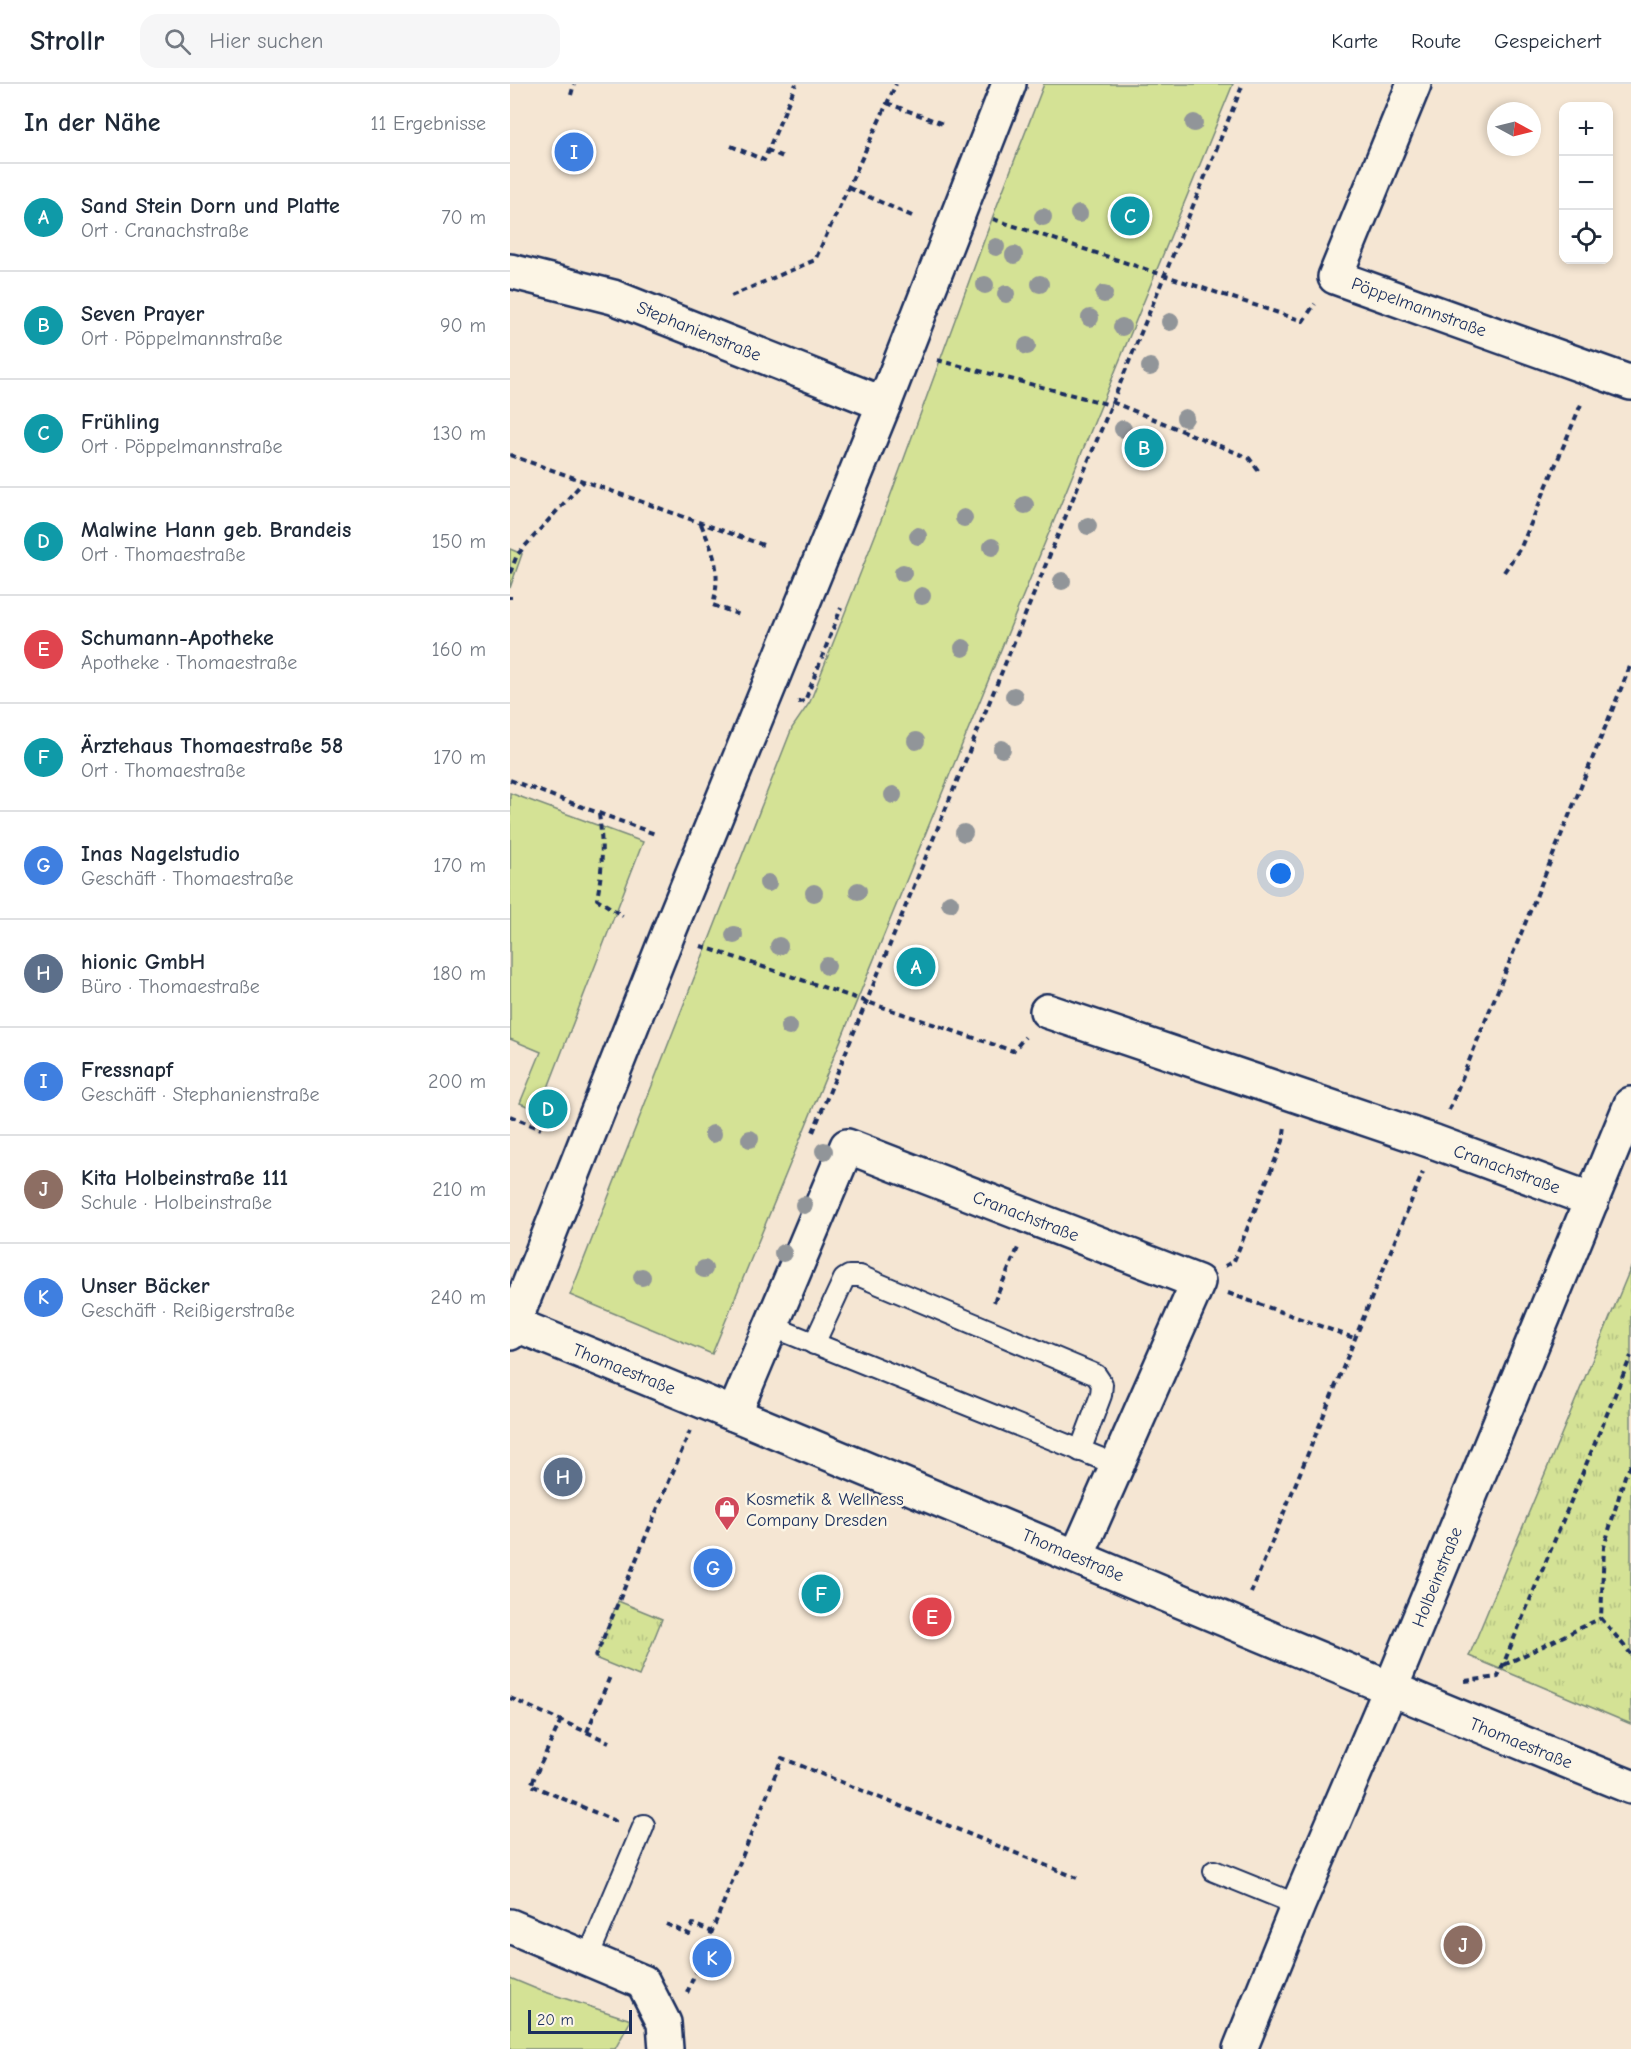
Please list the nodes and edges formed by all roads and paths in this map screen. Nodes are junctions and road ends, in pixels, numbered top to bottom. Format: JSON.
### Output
{"nodes":[{"id":1,"x":574,"y":84,"type":"edge"},
{"id":2,"x":796,"y":84,"type":"edge"},
{"id":3,"x":896,"y":84,"type":"edge"},
{"id":4,"x":1009,"y":84,"type":"edge"},
{"id":5,"x":1243,"y":84,"type":"edge"},
{"id":6,"x":1414,"y":84,"type":"edge"},
{"id":7,"x":571,"y":95,"type":"dead end"},
{"id":8,"x":887,"y":103,"type":"junction"},
{"id":9,"x":943,"y":124,"type":"dead end"},
{"id":10,"x":731,"y":146,"type":"dead end"},
{"id":11,"x":767,"y":150,"type":"junction"},
{"id":12,"x":783,"y":157,"type":"dead end"},
{"id":13,"x":849,"y":188,"type":"junction"},
{"id":14,"x":912,"y":216,"type":"dead end"},
{"id":15,"x":983,"y":216,"type":"dead end"},
{"id":16,"x":510,"y":271,"type":"edge"},
{"id":17,"x":1165,"y":274,"type":"junction"},
{"id":18,"x":1335,"y":277,"type":"junction"},
{"id":19,"x":731,"y":296,"type":"dead end"},
{"id":20,"x":931,"y":358,"type":"dead end"},
{"id":21,"x":1595,"y":370,"type":"junction"},
{"id":22,"x":1631,"y":383,"type":"edge"},
{"id":23,"x":1111,"y":403,"type":"junction"},
{"id":24,"x":884,"y":404,"type":"junction"},
{"id":25,"x":510,"y":455,"type":"edge"},
{"id":26,"x":1260,"y":473,"type":"dead end"},
{"id":27,"x":584,"y":481,"type":"junction"},
{"id":28,"x":701,"y":523,"type":"junction"},
{"id":29,"x":766,"y":546,"type":"dead end"},
{"id":30,"x":510,"y":553,"type":"edge"},
{"id":31,"x":517,"y":555,"type":"junction"},
{"id":32,"x":1504,"y":572,"type":"dead end"},
{"id":33,"x":510,"y":573,"type":"edge"},
{"id":34,"x":740,"y":615,"type":"dead end"},
{"id":35,"x":510,"y":780,"type":"edge"},
{"id":36,"x":599,"y":814,"type":"junction"},
{"id":37,"x":655,"y":834,"type":"dead end"},
{"id":38,"x":623,"y":916,"type":"dead end"},
{"id":39,"x":701,"y":946,"type":"dead end"},
{"id":40,"x":867,"y":1001,"type":"junction"},
{"id":41,"x":1047,"y":1011,"type":"joint"},
{"id":42,"x":1291,"y":1094,"type":"junction"},
{"id":43,"x":1631,"y":1104,"type":"edge"},
{"id":44,"x":510,"y":1116,"type":"edge"},
{"id":45,"x":541,"y":1129,"type":"dead end"},
{"id":46,"x":808,"y":1143,"type":"dead end"},
{"id":47,"x":1592,"y":1200,"type":"junction"},
{"id":48,"x":1031,"y":1217,"type":"junction"},
{"id":49,"x":1198,"y":1282,"type":"junction"},
{"id":50,"x":771,"y":1326,"type":"junction"},
{"id":51,"x":512,"y":1328,"type":"edge"},
{"id":52,"x":983,"y":1328,"type":"junction"},
{"id":53,"x":1354,"y":1338,"type":"dead end"},
{"id":54,"x":814,"y":1344,"type":"junction"},
{"id":55,"x":1631,"y":1356,"type":"edge"},
{"id":56,"x":703,"y":1400,"type":"junction"},
{"id":57,"x":734,"y":1414,"type":"junction"},
{"id":58,"x":1080,"y":1451,"type":"junction"},
{"id":59,"x":1631,"y":1465,"type":"edge"},
{"id":60,"x":1117,"y":1466,"type":"junction"},
{"id":61,"x":1077,"y":1556,"type":"junction"},
{"id":62,"x":1600,"y":1618,"type":"junction"},
{"id":63,"x":1631,"y":1654,"type":"edge"},
{"id":64,"x":596,"y":1658,"type":"dead end"},
{"id":65,"x":611,"y":1674,"type":"dead end"},
{"id":66,"x":1390,"y":1690,"type":"junction"},
{"id":67,"x":510,"y":1698,"type":"edge"},
{"id":68,"x":561,"y":1720,"type":"junction"},
{"id":69,"x":587,"y":1732,"type":"junction"},
{"id":70,"x":609,"y":1742,"type":"dead end"},
{"id":71,"x":1631,"y":1787,"type":"edge"},
{"id":72,"x":644,"y":1825,"type":"dead end"},
{"id":73,"x":610,"y":1832,"type":"dead end"},
{"id":74,"x":1214,"y":1871,"type":"dead end"},
{"id":75,"x":1077,"y":1878,"type":"dead end"},
{"id":76,"x":1298,"y":1905,"type":"junction"},
{"id":77,"x":666,"y":1924,"type":"dead end"},
{"id":78,"x":510,"y":1926,"type":"edge"},
{"id":79,"x":712,"y":1932,"type":"junction"},
{"id":80,"x":576,"y":1952,"type":"junction"},
{"id":81,"x":684,"y":1999,"type":"dead end"},
{"id":82,"x":666,"y":2049,"type":"edge"},
{"id":83,"x":1239,"y":2049,"type":"edge"}],
"edges":[{"from":1,"to":7,"type":"path"},
{"from":2,"to":11,"type":"path"},
{"from":3,"to":8,"type":"path"},
{"from":4,"to":24,"type":"street"},
{"from":5,"to":17,"type":"path"},
{"from":6,"to":18,"type":"street","name":"Pöppelmannstraße"},
{"from":8,"to":9,"type":"path"},
{"from":8,"to":13,"type":"path"},
{"from":10,"to":11,"type":"path"},
{"from":11,"to":12,"type":"path"},
{"from":13,"to":14,"type":"path"},
{"from":13,"to":19,"type":"path"},
{"from":15,"to":17,"type":"path"},
{"from":16,"to":24,"type":"street","name":"Stephanienstraße"},
{"from":17,"to":18,"type":"path"},
{"from":17,"to":23,"type":"path"},
{"from":18,"to":21,"type":"street","name":"Pöppelmannstraße"},
{"from":20,"to":23,"type":"path"},
{"from":21,"to":22,"type":"street","name":"Pöppelmannstraße"},
{"from":21,"to":32,"type":"path"},
{"from":23,"to":26,"type":"path"},
{"from":23,"to":40,"type":"path"},
{"from":24,"to":51,"type":"street"},
{"from":25,"to":27,"type":"path"},
{"from":27,"to":28,"type":"path"},
{"from":27,"to":31,"type":"path"},
{"from":28,"to":29,"type":"path"},
{"from":28,"to":34,"type":"path"},
{"from":30,"to":31,"type":"path"},
{"from":31,"to":33,"type":"path"},
{"from":35,"to":36,"type":"path"},
{"from":36,"to":37,"type":"path"},
{"from":36,"to":38,"type":"path"},
{"from":39,"to":40,"type":"path"},
{"from":40,"to":41,"type":"path"},
{"from":40,"to":46,"type":"path"},
{"from":41,"to":42,"type":"street","name":"Cranachstraße"},
{"from":42,"to":47,"type":"street","name":"Cranachstraße"},
{"from":42,"to":49,"type":"path"},
{"from":43,"to":47,"type":"street","name":"Holbeinstraße"},
{"from":44,"to":45,"type":"path"},
{"from":47,"to":66,"type":"street","name":"Holbeinstraße"},
{"from":48,"to":49,"type":"street","name":"Cranachstraße"},
{"from":48,"to":50,"type":"street","name":"Cranachstraße"},
{"from":48,"to":52,"type":"path"},
{"from":49,"to":53,"type":"path"},
{"from":49,"to":60,"type":"street"},
{"from":50,"to":54,"type":"lane"},
{"from":50,"to":57,"type":"street","name":"Cranachstraße"},
{"from":51,"to":56,"type":"street","name":"Thomaestraße"},
{"from":52,"to":54,"type":"lane"},
{"from":52,"to":58,"type":"lane"},
{"from":54,"to":58,"type":"lane"},
{"from":55,"to":62,"type":"path"},
{"from":56,"to":57,"type":"street","name":"Thomaestraße"},
{"from":56,"to":64,"type":"path"},
{"from":57,"to":61,"type":"street","name":"Thomaestraße"},
{"from":58,"to":60,"type":"lane"},
{"from":59,"to":62,"type":"path"},
{"from":60,"to":61,"type":"street"},
{"from":61,"to":66,"type":"street","name":"Thomaestraße"},
{"from":62,"to":63,"type":"path"},
{"from":65,"to":69,"type":"path"},
{"from":66,"to":71,"type":"street","name":"Thomaestraße"},
{"from":66,"to":76,"type":"street","name":"Holbeinstraße"},
{"from":67,"to":68,"type":"path"},
{"from":68,"to":69,"type":"path"},
{"from":68,"to":73,"type":"path"},
{"from":69,"to":70,"type":"path"},
{"from":72,"to":80,"type":"lane"},
{"from":74,"to":76,"type":"lane"},
{"from":75,"to":79,"type":"path"},
{"from":76,"to":83,"type":"street","name":"Holbeinstraße"},
{"from":77,"to":79,"type":"path"},
{"from":78,"to":80,"type":"street"},
{"from":79,"to":81,"type":"path"},
{"from":80,"to":82,"type":"street"}]}
